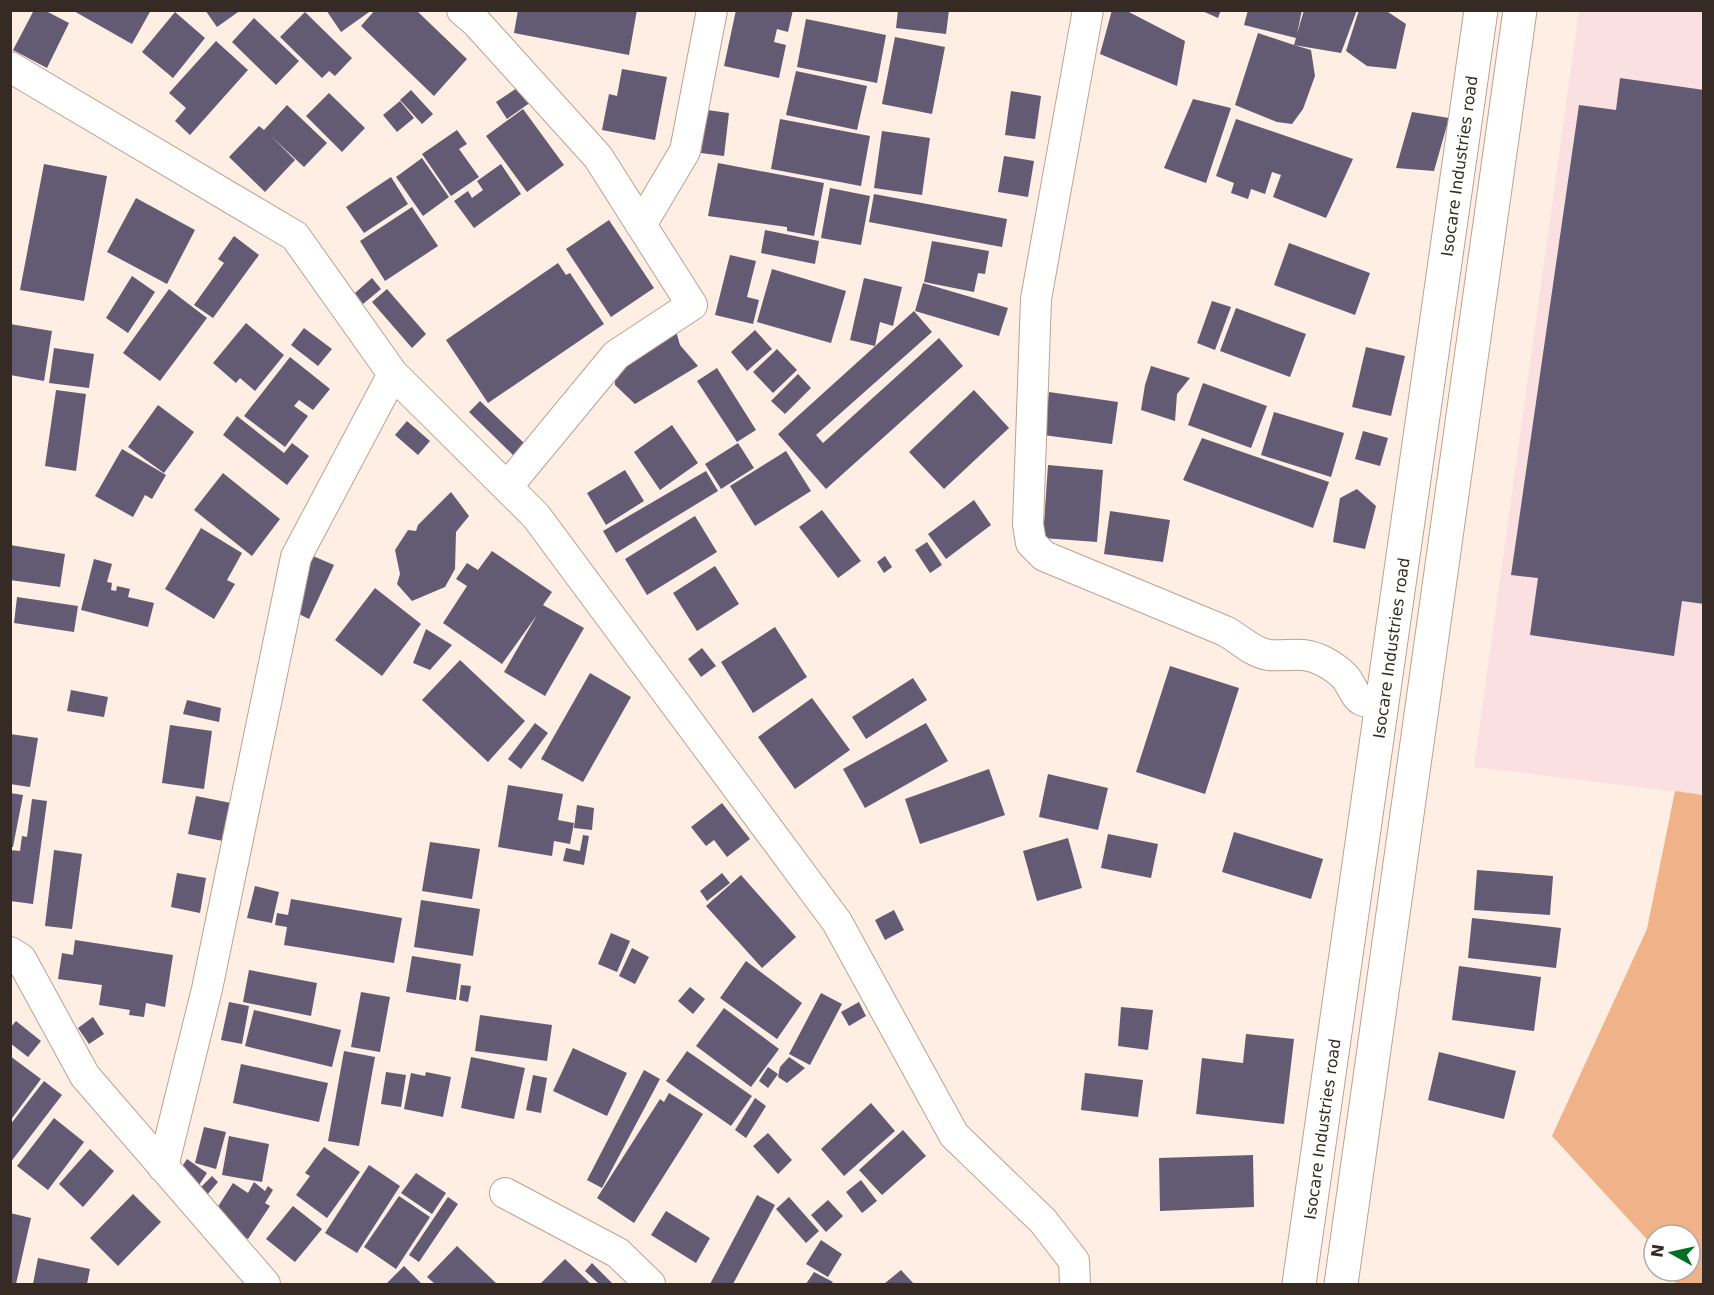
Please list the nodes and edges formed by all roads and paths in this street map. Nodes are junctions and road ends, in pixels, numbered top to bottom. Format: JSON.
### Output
{"nodes":[{"id":1,"x":462,"y":10,"type":"edge"},
{"id":2,"x":712,"y":10,"type":"edge"},
{"id":3,"x":1088,"y":10,"type":"edge"},
{"id":4,"x":1481,"y":10,"type":"edge"},
{"id":5,"x":1521,"y":10,"type":"edge"},
{"id":6,"x":10,"y":67,"type":"edge"},
{"id":7,"x":641,"y":225,"type":"junction"},
{"id":8,"x":393,"y":374,"type":"junction"},
{"id":9,"x":507,"y":487,"type":"junction"},
{"id":10,"x":1382,"y":701,"type":"junction"},
{"id":11,"x":1369,"y":803,"type":"junction"},
{"id":12,"x":1410,"y":806,"type":"junction"},
{"id":13,"x":10,"y":952,"type":"edge"},
{"id":14,"x":163,"y":1167,"type":"junction"},
{"id":15,"x":505,"y":1193,"type":"dead end"},
{"id":16,"x":265,"y":1284,"type":"edge"},
{"id":17,"x":650,"y":1284,"type":"edge"},
{"id":18,"x":1076,"y":1284,"type":"edge"},
{"id":19,"x":1299,"y":1284,"type":"edge"},
{"id":20,"x":1341,"y":1284,"type":"edge"}],
"edges":[{"from":1,"to":7,"type":"street"},
{"from":2,"to":7,"type":"street"},
{"from":3,"to":10,"type":"street"},
{"from":4,"to":10,"type":"street","name":"Isocare Industries road"},
{"from":5,"to":12,"type":"street"},
{"from":6,"to":8,"type":"street"},
{"from":7,"to":9,"type":"street"},
{"from":8,"to":9,"type":"street"},
{"from":8,"to":14,"type":"street"},
{"from":9,"to":18,"type":"street"},
{"from":10,"to":11,"type":"street","name":"Isocare Industries road"},
{"from":11,"to":12,"type":"street"},
{"from":11,"to":19,"type":"street","name":"Isocare Industries road"},
{"from":12,"to":20,"type":"street"},
{"from":13,"to":14,"type":"street"},
{"from":14,"to":16,"type":"street"},
{"from":15,"to":17,"type":"street"}]}
